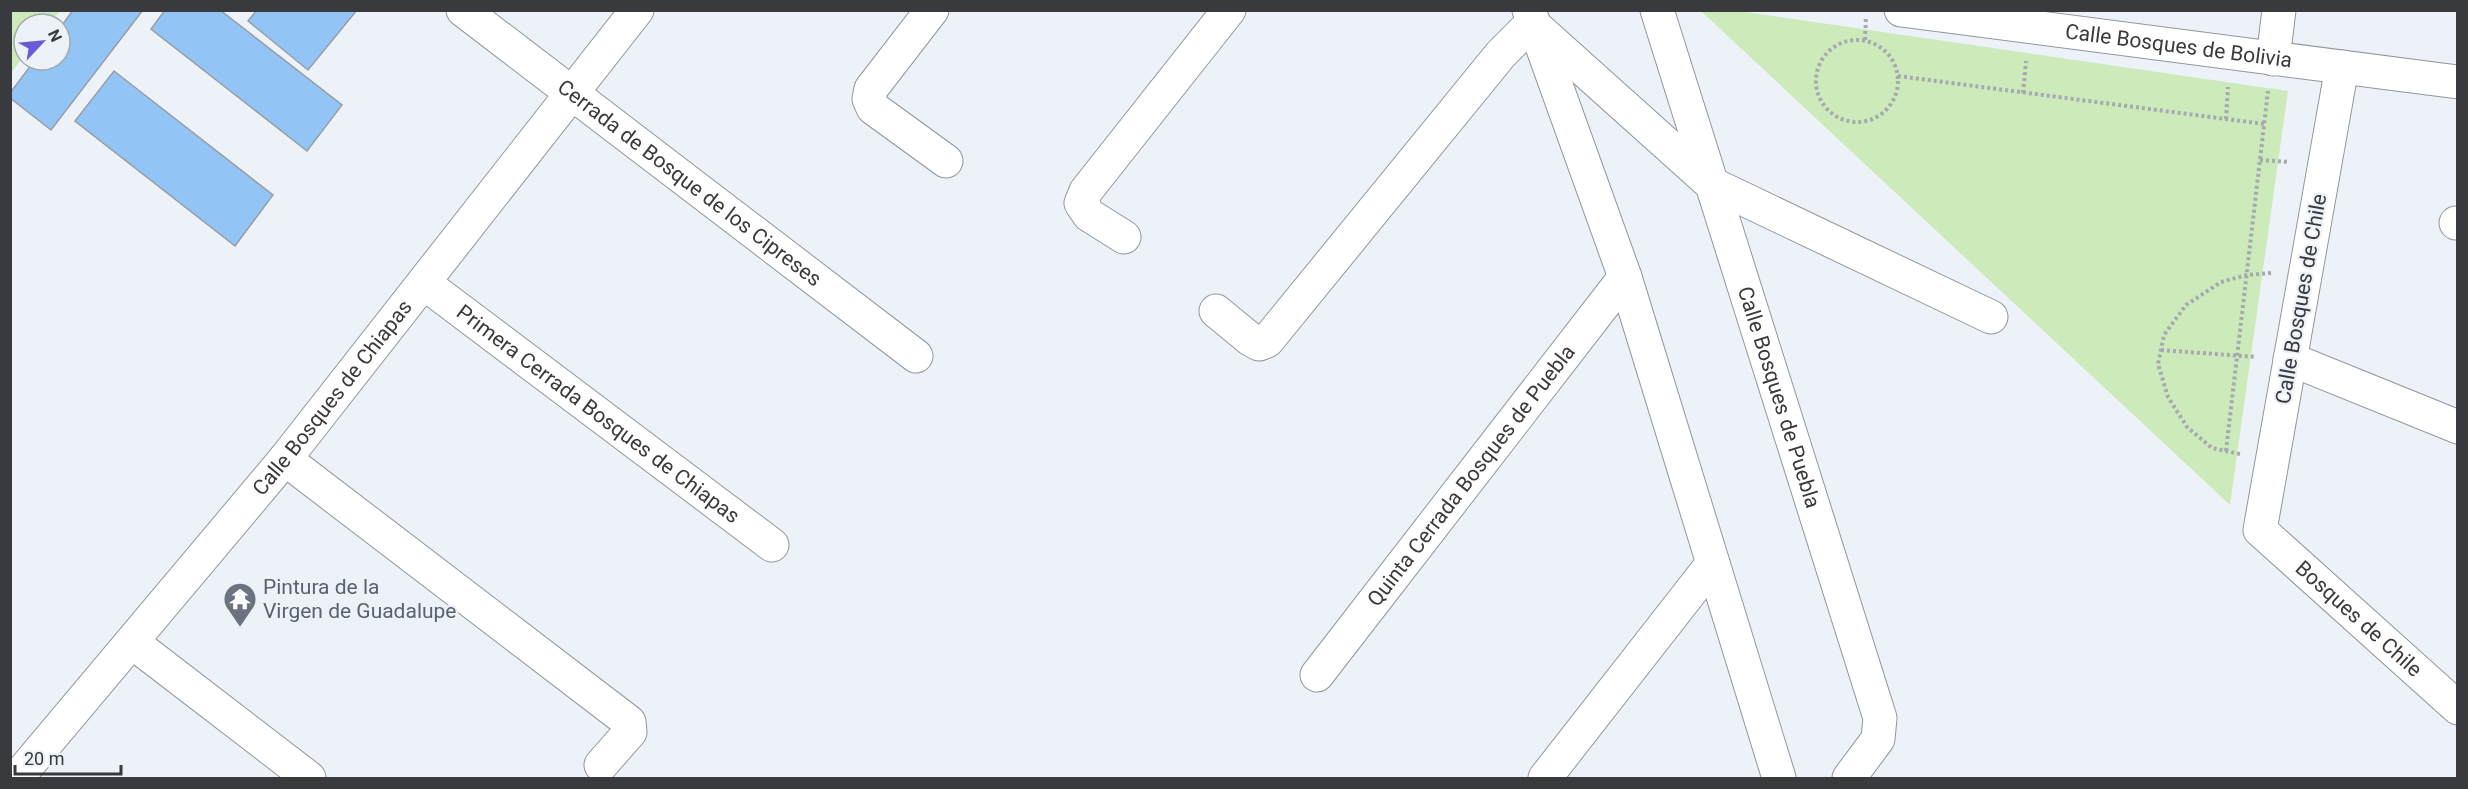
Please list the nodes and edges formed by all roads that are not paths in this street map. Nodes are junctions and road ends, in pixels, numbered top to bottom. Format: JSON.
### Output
{"nodes":[{"id":1,"x":463,"y":10,"type":"edge"},
{"id":2,"x":636,"y":10,"type":"edge"},
{"id":3,"x":932,"y":10,"type":"edge"},
{"id":4,"x":1228,"y":10,"type":"edge"},
{"id":5,"x":1657,"y":10,"type":"edge"},
{"id":6,"x":1901,"y":10,"type":"edge"},
{"id":7,"x":2279,"y":10,"type":"edge"},
{"id":8,"x":1526,"y":15,"type":"edge"},
{"id":9,"x":2031,"y":19,"type":"edge"},
{"id":10,"x":2272,"y":58,"type":"junction"},
{"id":11,"x":2342,"y":67,"type":"junction"},
{"id":12,"x":2457,"y":82,"type":"edge"},
{"id":13,"x":571,"y":94,"type":"junction"},
{"id":14,"x":946,"y":160,"type":"dead end"},
{"id":15,"x":1710,"y":183,"type":"junction"},
{"id":16,"x":1124,"y":237,"type":"dead end"},
{"id":17,"x":1625,"y":277,"type":"junction"},
{"id":18,"x":424,"y":282,"type":"junction"},
{"id":19,"x":1216,"y":311,"type":"dead end"},
{"id":20,"x":1991,"y":317,"type":"dead end"},
{"id":21,"x":916,"y":356,"type":"dead end"},
{"id":22,"x":2290,"y":359,"type":"junction"},
{"id":23,"x":2457,"y":427,"type":"edge"},
{"id":24,"x":285,"y":459,"type":"junction"},
{"id":25,"x":2260,"y":530,"type":"joint"},
{"id":26,"x":772,"y":545,"type":"dead end"},
{"id":27,"x":1713,"y":563,"type":"junction"},
{"id":28,"x":132,"y":642,"type":"junction"},
{"id":29,"x":1317,"y":675,"type":"dead end"},
{"id":30,"x":2457,"y":708,"type":"edge"},
{"id":31,"x":601,"y":765,"type":"dead end"},
{"id":32,"x":16,"y":778,"type":"edge"},
{"id":33,"x":309,"y":778,"type":"edge"},
{"id":34,"x":1545,"y":778,"type":"edge"},
{"id":35,"x":1779,"y":778,"type":"edge"},
{"id":36,"x":1849,"y":778,"type":"edge"}],
"edges":[{"from":1,"to":13,"type":"street","name":"Cerrada de Bosque de los Cipreses"},
{"from":2,"to":13,"type":"street","name":"Calle Bosques de Chiapas"},
{"from":3,"to":14,"type":"street"},
{"from":4,"to":16,"type":"street"},
{"from":5,"to":15,"type":"street","name":"Calle Bosques de Puebla"},
{"from":6,"to":9,"type":"street","name":"Calle Bosques de Bolivia"},
{"from":7,"to":10,"type":"street"},
{"from":8,"to":15,"type":"street"},
{"from":8,"to":17,"type":"street"},
{"from":8,"to":19,"type":"street"},
{"from":9,"to":10,"type":"street","name":"Calle Bosques de Bolivia"},
{"from":10,"to":11,"type":"street","name":"Calle Bosques de Bolivia"},
{"from":11,"to":12,"type":"street","name":"Calle Bosques de Bolivia"},
{"from":11,"to":22,"type":"street","name":"Calle Bosques de Chile"},
{"from":13,"to":18,"type":"street","name":"Calle Bosques de Chiapas"},
{"from":13,"to":21,"type":"street","name":"Cerrada de Bosque de los Cipreses"},
{"from":15,"to":20,"type":"street"},
{"from":15,"to":36,"type":"street","name":"Calle Bosques de Puebla"},
{"from":17,"to":27,"type":"street"},
{"from":17,"to":29,"type":"street","name":"Quinta Cerrada Bosques de Puebla"},
{"from":18,"to":24,"type":"street","name":"Calle Bosques de Chiapas"},
{"from":18,"to":26,"type":"street","name":"Primera Cerrada Bosques de Chiapas"},
{"from":22,"to":23,"type":"street"},
{"from":22,"to":25,"type":"street","name":"Calle Bosques de Chile"},
{"from":24,"to":28,"type":"street","name":"Calle Bosques de Chiapas"},
{"from":24,"to":31,"type":"street"},
{"from":25,"to":30,"type":"street","name":"Bosques de Chile"},
{"from":27,"to":34,"type":"street"},
{"from":27,"to":35,"type":"street"},
{"from":28,"to":32,"type":"street","name":"Calle Bosques de Chiapas"},
{"from":28,"to":33,"type":"street"}]}
